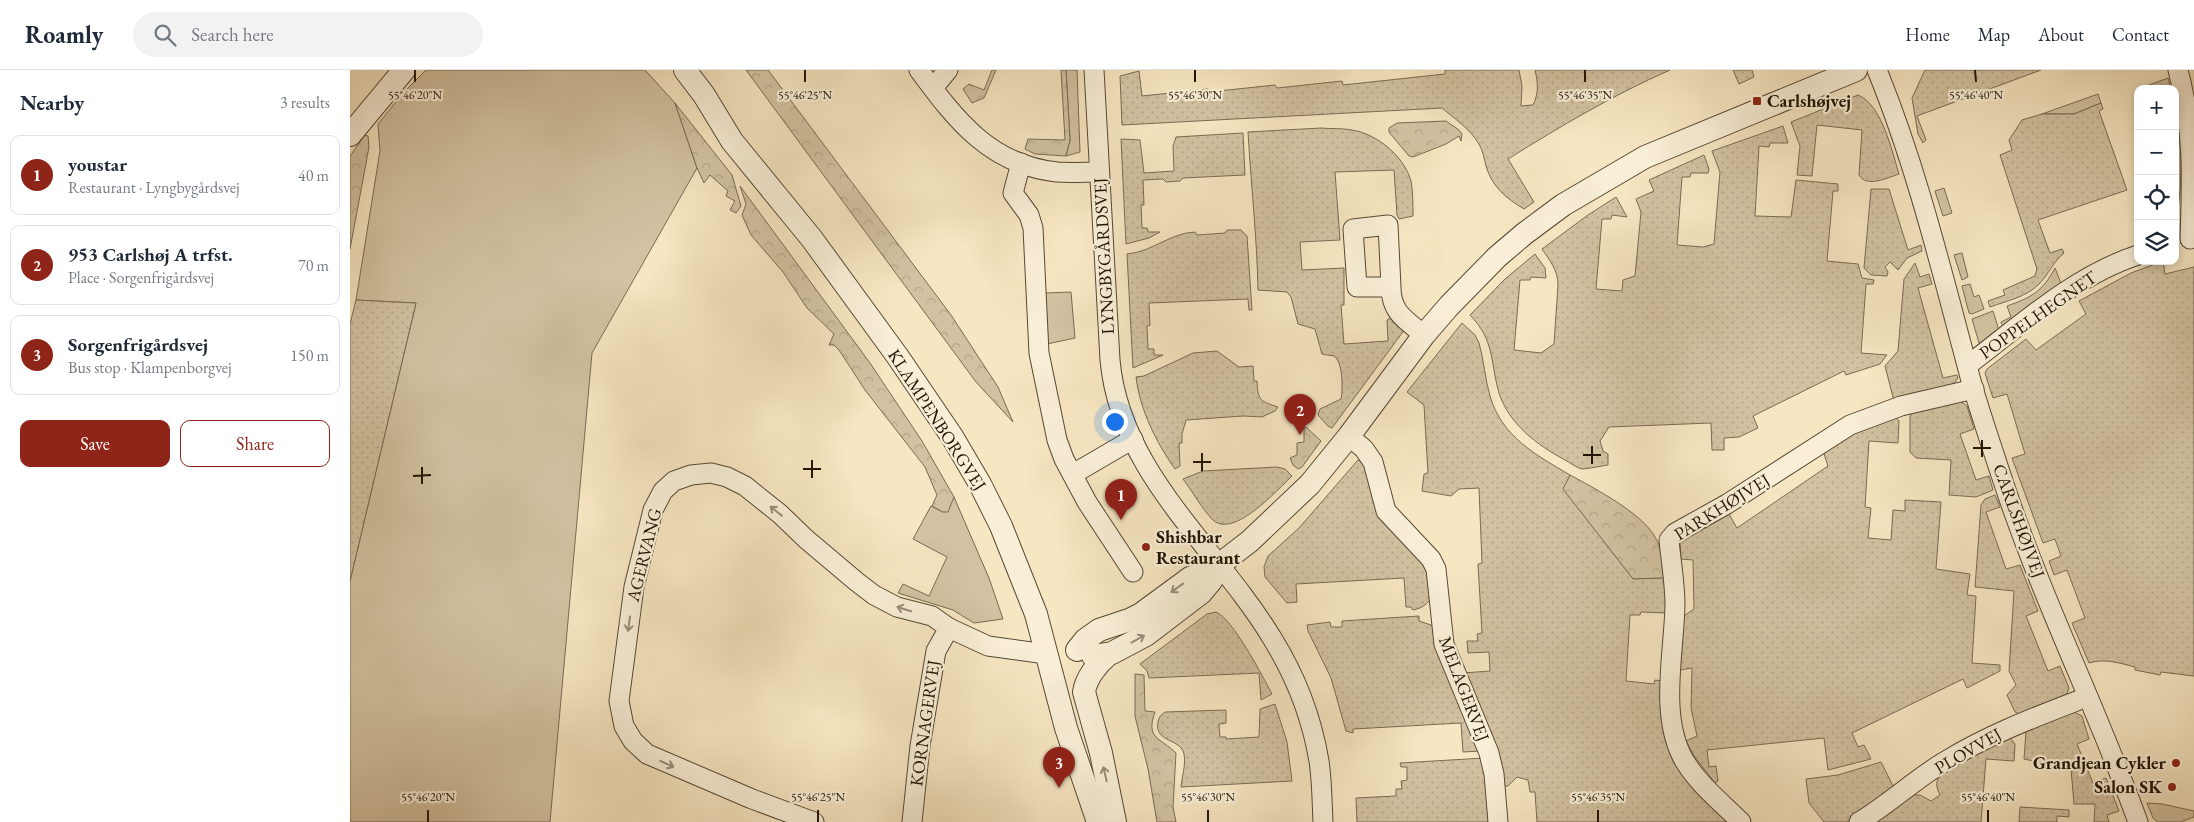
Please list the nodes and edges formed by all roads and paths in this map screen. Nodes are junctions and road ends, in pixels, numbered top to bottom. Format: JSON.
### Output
{"nodes":[{"id":1,"x":404,"y":70,"type":"edge"},
{"id":2,"x":669,"y":70,"type":"edge"},
{"id":3,"x":685,"y":70,"type":"edge"},
{"id":4,"x":920,"y":70,"type":"edge"},
{"id":5,"x":948,"y":70,"type":"edge"},
{"id":6,"x":1094,"y":70,"type":"edge"},
{"id":7,"x":1856,"y":70,"type":"edge"},
{"id":8,"x":1877,"y":70,"type":"edge"},
{"id":9,"x":2178,"y":70,"type":"edge"},
{"id":10,"x":933,"y":88,"type":"junction"},
{"id":11,"x":350,"y":136,"type":"edge"},
{"id":12,"x":732,"y":141,"type":"junction"},
{"id":13,"x":1021,"y":163,"type":"junction"},
{"id":14,"x":1099,"y":172,"type":"junction"},
{"id":15,"x":2186,"y":240,"type":"edge"},
{"id":16,"x":2134,"y":257,"type":"edge"},
{"id":17,"x":1391,"y":287,"type":"dead end"},
{"id":18,"x":1424,"y":335,"type":"junction"},
{"id":19,"x":1968,"y":365,"type":"junction"},
{"id":20,"x":1974,"y":389,"type":"junction"},
{"id":21,"x":1350,"y":436,"type":"junction"},
{"id":22,"x":1133,"y":439,"type":"junction"},
{"id":23,"x":1073,"y":474,"type":"junction"},
{"id":24,"x":1220,"y":565,"type":"junction"},
{"id":25,"x":1132,"y":572,"type":"dead end"},
{"id":26,"x":949,"y":628,"type":"junction"},
{"id":27,"x":1077,"y":650,"type":"junction"},
{"id":28,"x":1046,"y":654,"type":"junction"},
{"id":29,"x":1108,"y":654,"type":"junction"},
{"id":30,"x":2087,"y":696,"type":"junction"},
{"id":31,"x":814,"y":822,"type":"edge"},
{"id":32,"x":912,"y":822,"type":"edge"},
{"id":33,"x":1098,"y":822,"type":"edge"},
{"id":34,"x":1116,"y":822,"type":"edge"},
{"id":35,"x":1323,"y":822,"type":"edge"},
{"id":36,"x":1498,"y":822,"type":"edge"},
{"id":37,"x":1741,"y":822,"type":"edge"},
{"id":38,"x":1859,"y":822,"type":"edge"},
{"id":39,"x":2138,"y":822,"type":"edge"}],
"edges":[{"from":1,"to":11,"type":"street"},
{"from":2,"to":12,"type":"street","name":"KLAMPENBORGVEJ"},
{"from":3,"to":12,"type":"street","name":"KLAMPENBORGVEJ"},
{"from":4,"to":10,"type":"street"},
{"from":5,"to":10,"type":"street"},
{"from":6,"to":14,"type":"street","name":"LYNGBYGÅRDSVEJ"},
{"from":7,"to":18,"type":"street"},
{"from":8,"to":19,"type":"street","name":"CARLSHØJVEJ"},
{"from":9,"to":15,"type":"street"},
{"from":10,"to":13,"type":"street"},
{"from":12,"to":28,"type":"street","name":"KLAMPENBORGVEJ"},
{"from":13,"to":14,"type":"street"},
{"from":13,"to":23,"type":"street"},
{"from":14,"to":22,"type":"street","name":"LYNGBYGÅRDSVEJ"},
{"from":16,"to":19,"type":"street","name":"POPPELHEGNET"},
{"from":17,"to":18,"type":"street"},
{"from":18,"to":21,"type":"street"},
{"from":19,"to":20,"type":"street","name":"CARLSHØJVEJ"},
{"from":20,"to":30,"type":"street","name":"CARLSHØJVEJ"},
{"from":20,"to":37,"type":"street","name":"PARKHØJVEJ"},
{"from":21,"to":24,"type":"street"},
{"from":21,"to":36,"type":"street","name":"MELAGERVEJ"},
{"from":22,"to":23,"type":"street"},
{"from":22,"to":24,"type":"street","name":"LYNGBYGÅRDSVEJ"},
{"from":23,"to":25,"type":"street"},
{"from":24,"to":27,"type":"street","one_way":true},
{"from":29,"to":24,"type":"street","one_way":true},
{"from":24,"to":35,"type":"street","name":"LYNGBYGÅRDSVEJ"},
{"from":26,"to":28,"type":"street","name":"AGERVANG"},
{"from":26,"to":31,"type":"street","name":"AGERVANG","one_way":true},
{"from":26,"to":32,"type":"street","name":"KORNAGERVEJ"},
{"from":27,"to":28,"type":"street","name":"AGERVANG"},
{"from":27,"to":29,"type":"street","name":"AGERVANG"},
{"from":28,"to":33,"type":"street","name":"KLAMPENBORGVEJ"},
{"from":34,"to":29,"type":"street","one_way":true},
{"from":30,"to":38,"type":"street","name":"PLOVVEJ"},
{"from":30,"to":39,"type":"street","name":"CARLSHØJVEJ"}]}
